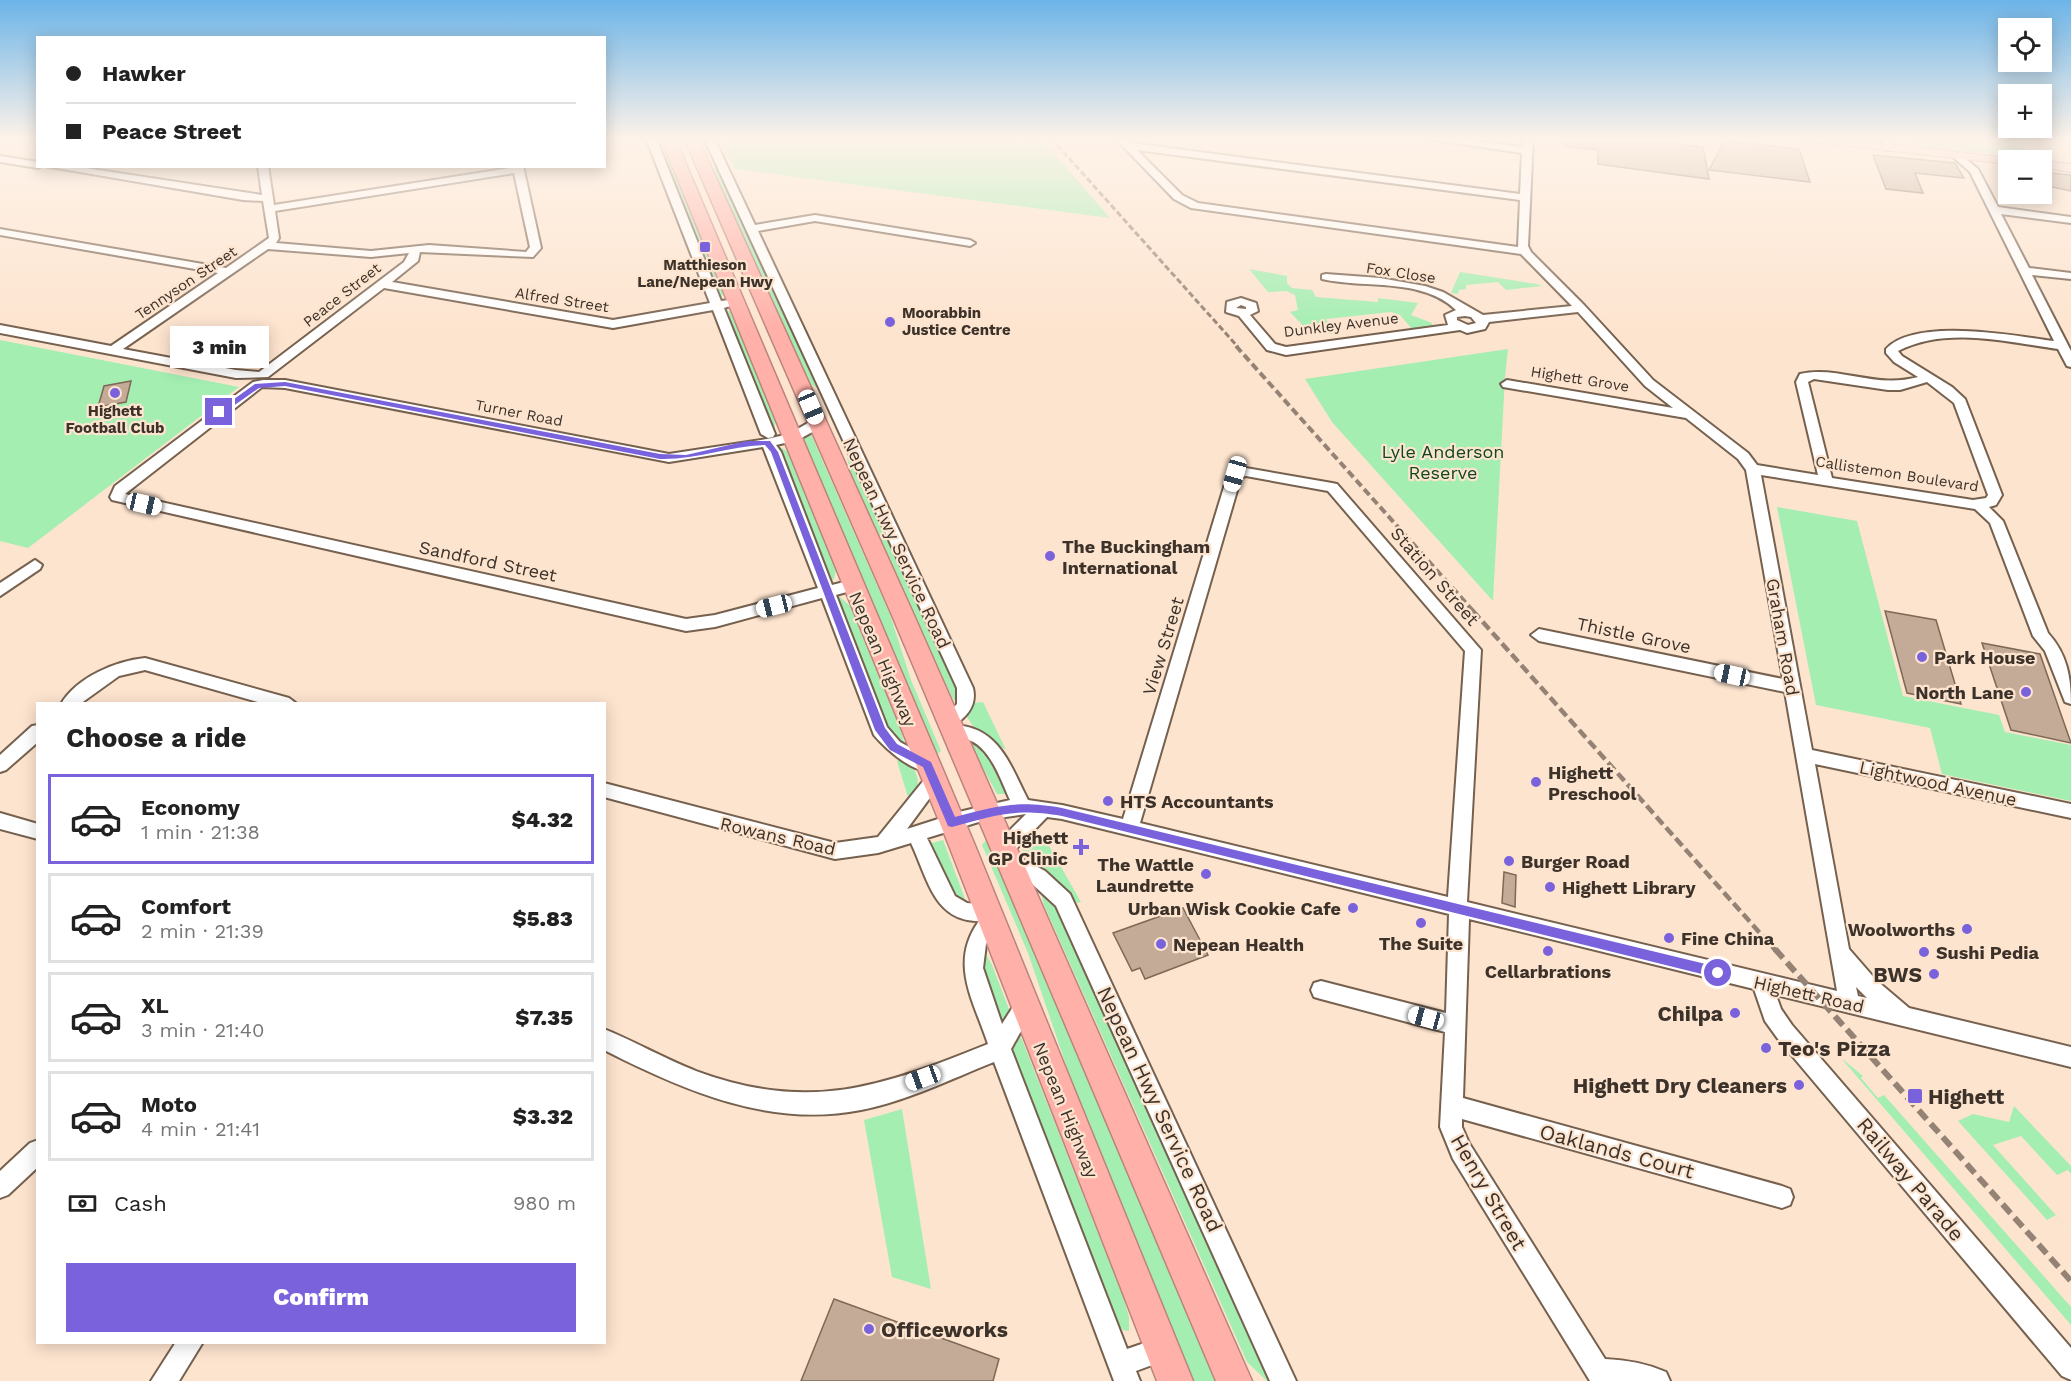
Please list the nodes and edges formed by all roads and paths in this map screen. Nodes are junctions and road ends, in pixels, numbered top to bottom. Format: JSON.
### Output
{"nodes":[{"id":1,"x":273,"y":202,"type":"edge"},
{"id":2,"x":525,"y":202,"type":"edge"},
{"id":3,"x":676,"y":202,"type":"edge"},
{"id":4,"x":695,"y":202,"type":"edge"},
{"id":5,"x":719,"y":202,"type":"edge"},
{"id":6,"x":739,"y":202,"type":"edge"},
{"id":7,"x":1188,"y":202,"type":"edge"},
{"id":8,"x":1526,"y":202,"type":"edge"},
{"id":9,"x":1990,"y":202,"type":"edge"},
{"id":10,"x":269,"y":203,"type":"joint"},
{"id":11,"x":1994,"y":210,"type":"junction"},
{"id":12,"x":2071,"y":220,"type":"edge"},
{"id":13,"x":751,"y":229,"type":"junction"},
{"id":14,"x":0,"y":232,"type":"edge"},
{"id":15,"x":970,"y":243,"type":"dead end"},
{"id":16,"x":267,"y":246,"type":"junction"},
{"id":17,"x":415,"y":249,"type":"junction"},
{"id":18,"x":1524,"y":251,"type":"junction"},
{"id":19,"x":2025,"y":271,"type":"junction"},
{"id":20,"x":229,"y":272,"type":"junction"},
{"id":21,"x":2071,"y":276,"type":"edge"},
{"id":22,"x":1326,"y":277,"type":"dead end"},
{"id":23,"x":383,"y":285,"type":"junction"},
{"id":24,"x":736,"y":302,"type":"junction"},
{"id":25,"x":717,"y":306,"type":"junction"},
{"id":26,"x":1574,"y":308,"type":"junction"},
{"id":27,"x":1465,"y":312,"type":"junction"},
{"id":28,"x":1242,"y":314,"type":"dead end"},
{"id":29,"x":1482,"y":322,"type":"junction"},
{"id":30,"x":1458,"y":327,"type":"junction"},
{"id":31,"x":0,"y":329,"type":"edge"},
{"id":32,"x":2064,"y":342,"type":"edge"},
{"id":33,"x":112,"y":351,"type":"junction"},
{"id":34,"x":2071,"y":363,"type":"edge"},
{"id":35,"x":1928,"y":378,"type":"junction"},
{"id":36,"x":261,"y":380,"type":"junction"},
{"id":37,"x":1507,"y":384,"type":"dead end"},
{"id":38,"x":804,"y":391,"type":"junction"},
{"id":39,"x":831,"y":398,"type":"junction"},
{"id":40,"x":1675,"y":404,"type":"junction"},
{"id":41,"x":1647,"y":407,"type":"junction"},
{"id":42,"x":1689,"y":415,"type":"junction"},
{"id":43,"x":818,"y":423,"type":"junction"},
{"id":44,"x":790,"y":431,"type":"junction"},
{"id":45,"x":768,"y":439,"type":"junction"},
{"id":46,"x":853,"y":446,"type":"junction"},
{"id":47,"x":836,"y":463,"type":"junction"},
{"id":48,"x":1754,"y":469,"type":"junction"},
{"id":49,"x":1235,"y":474,"type":"joint"},
{"id":50,"x":1826,"y":481,"type":"junction"},
{"id":51,"x":116,"y":494,"type":"joint"},
{"id":52,"x":1979,"y":505,"type":"junction"},
{"id":53,"x":35,"y":565,"type":"dead end"},
{"id":54,"x":852,"y":585,"type":"junction"},
{"id":55,"x":0,"y":591,"type":"edge"},
{"id":56,"x":828,"y":592,"type":"junction"},
{"id":57,"x":1539,"y":635,"type":"dead end"},
{"id":58,"x":1792,"y":687,"type":"junction"},
{"id":59,"x":2071,"y":698,"type":"edge"},
{"id":60,"x":71,"y":702,"type":"edge"},
{"id":61,"x":282,"y":702,"type":"edge"},
{"id":62,"x":36,"y":733,"type":"edge"},
{"id":63,"x":955,"y":736,"type":"junction"},
{"id":64,"x":1804,"y":755,"type":"junction"},
{"id":65,"x":0,"y":765,"type":"edge"},
{"id":66,"x":931,"y":772,"type":"junction"},
{"id":67,"x":606,"y":791,"type":"edge"},
{"id":68,"x":1022,"y":806,"type":"junction"},
{"id":69,"x":1043,"y":809,"type":"junction"},
{"id":70,"x":988,"y":812,"type":"junction"},
{"id":71,"x":2071,"y":812,"type":"edge"},
{"id":72,"x":0,"y":821,"type":"edge"},
{"id":73,"x":952,"y":823,"type":"junction"},
{"id":74,"x":1129,"y":829,"type":"junction"},
{"id":75,"x":36,"y":831,"type":"edge"},
{"id":76,"x":915,"y":833,"type":"junction"},
{"id":77,"x":883,"y":842,"type":"junction"},
{"id":78,"x":1007,"y":855,"type":"junction"},
{"id":79,"x":1458,"y":910,"type":"junction"},
{"id":80,"x":989,"y":916,"type":"junction"},
{"id":81,"x":1840,"y":953,"type":"junction"},
{"id":82,"x":1762,"y":983,"type":"junction"},
{"id":83,"x":1321,"y":990,"type":"dead end"},
{"id":84,"x":1849,"y":1004,"type":"junction"},
{"id":85,"x":1025,"y":1006,"type":"junction"},
{"id":86,"x":1911,"y":1019,"type":"junction"},
{"id":87,"x":1455,"y":1025,"type":"junction"},
{"id":88,"x":606,"y":1040,"type":"edge"},
{"id":89,"x":1000,"y":1049,"type":"junction"},
{"id":90,"x":2071,"y":1057,"type":"edge"},
{"id":91,"x":1451,"y":1105,"type":"junction"},
{"id":92,"x":36,"y":1153,"type":"edge"},
{"id":93,"x":0,"y":1187,"type":"edge"},
{"id":94,"x":1782,"y":1197,"type":"dead end"},
{"id":95,"x":190,"y":1344,"type":"edge"},
{"id":96,"x":1168,"y":1365,"type":"edge"},
{"id":97,"x":2071,"y":1367,"type":"edge"},
{"id":98,"x":1123,"y":1372,"type":"edge"},
{"id":99,"x":1601,"y":1376,"type":"edge"},
{"id":100,"x":164,"y":1381,"type":"edge"},
{"id":101,"x":1234,"y":1381,"type":"edge"},
{"id":102,"x":1283,"y":1381,"type":"edge"},
{"id":103,"x":1657,"y":1381,"type":"edge"}],
"edges":[{"from":1,"to":10,"type":"street"},
{"from":2,"to":17,"type":"street"},
{"from":3,"to":25,"type":"street"},
{"from":4,"to":24,"type":"highway","name":"Nepean Highway"},
{"from":5,"to":38,"type":"highway","name":"Nepean Highway"},
{"from":6,"to":13,"type":"street","name":"Nepean Hwy Service Road"},
{"from":7,"to":18,"type":"street"},
{"from":8,"to":18,"type":"street"},
{"from":9,"to":11,"type":"street"},
{"from":10,"to":16,"type":"street"},
{"from":11,"to":12,"type":"street"},
{"from":11,"to":19,"type":"street"},
{"from":13,"to":15,"type":"street"},
{"from":13,"to":39,"type":"street","name":"Nepean Hwy Service Road"},
{"from":14,"to":20,"type":"street"},
{"from":16,"to":17,"type":"street"},
{"from":16,"to":20,"type":"street","name":"Tennyson Street"},
{"from":17,"to":23,"type":"street","name":"Peace Street"},
{"from":18,"to":26,"type":"street"},
{"from":19,"to":21,"type":"street"},
{"from":19,"to":32,"type":"street"},
{"from":20,"to":33,"type":"street","name":"Tennyson Street"},
{"from":22,"to":27,"type":"street","name":"Fox Close"},
{"from":23,"to":25,"type":"street","name":"Alfred Street"},
{"from":23,"to":36,"type":"street","name":"Peace Street"},
{"from":24,"to":25,"type":"street","name":"Alfred Street"},
{"from":24,"to":44,"type":"highway","name":"Nepean Highway"},
{"from":25,"to":45,"type":"street"},
{"from":26,"to":29,"type":"street"},
{"from":26,"to":40,"type":"street"},
{"from":27,"to":29,"type":"street","name":"Fox Close"},
{"from":27,"to":30,"type":"street"},
{"from":28,"to":30,"type":"street","name":"Dunkley Avenue"},
{"from":29,"to":30,"type":"street","name":"Dunkley Avenue"},
{"from":31,"to":33,"type":"street","name":"Turner Road"},
{"from":32,"to":34,"type":"street"},
{"from":32,"to":35,"type":"street","name":"Callistemon Boulevard"},
{"from":33,"to":36,"type":"street","name":"Turner Road"},
{"from":35,"to":50,"type":"street"},
{"from":35,"to":52,"type":"street","name":"Callistemon Boulevard"},
{"from":36,"to":45,"type":"street","name":"Turner Road"},
{"from":36,"to":51,"type":"street","name":"Peace Street"},
{"from":37,"to":41,"type":"street","name":"Highett Grove"},
{"from":38,"to":39,"type":"street"},
{"from":38,"to":43,"type":"highway","name":"Nepean Highway"},
{"from":39,"to":46,"type":"street","name":"Nepean Hwy Service Road"},
{"from":40,"to":41,"type":"street","name":"Highett Grove"},
{"from":40,"to":42,"type":"street"},
{"from":41,"to":42,"type":"street","name":"Highett Grove"},
{"from":42,"to":48,"type":"street"},
{"from":43,"to":44,"type":"street","name":"Turner Road"},
{"from":43,"to":47,"type":"highway","name":"Nepean Highway"},
{"from":44,"to":45,"type":"street","name":"Turner Road"},
{"from":44,"to":54,"type":"highway","name":"Nepean Highway"},
{"from":45,"to":56,"type":"street"},
{"from":46,"to":47,"type":"street"},
{"from":46,"to":63,"type":"street","name":"Nepean Hwy Service Road"},
{"from":47,"to":63,"type":"highway","name":"Nepean Highway"},
{"from":48,"to":50,"type":"street","name":"Callistemon Boulevard"},
{"from":48,"to":58,"type":"street","name":"Graham Road"},
{"from":49,"to":74,"type":"street","name":"View Street"},
{"from":49,"to":79,"type":"street","name":"Station Street"},
{"from":50,"to":52,"type":"street","name":"Callistemon Boulevard"},
{"from":51,"to":56,"type":"street","name":"Sandford Street"},
{"from":52,"to":59,"type":"street"},
{"from":53,"to":55,"type":"street"},
{"from":54,"to":56,"type":"street","name":"Sandford Street"},
{"from":54,"to":66,"type":"highway","name":"Nepean Highway"},
{"from":56,"to":66,"type":"street"},
{"from":57,"to":58,"type":"street","name":"Thistle Grove"},
{"from":58,"to":64,"type":"street","name":"Graham Road"},
{"from":60,"to":61,"type":"street"},
{"from":62,"to":65,"type":"street"},
{"from":63,"to":66,"type":"highway"},
{"from":63,"to":68,"type":"street"},
{"from":63,"to":70,"type":"highway","name":"Nepean Highway"},
{"from":64,"to":71,"type":"street","name":"Lightwood Avenue"},
{"from":64,"to":81,"type":"street","name":"Graham Road"},
{"from":66,"to":73,"type":"highway","name":"Nepean Highway"},
{"from":66,"to":77,"type":"street"},
{"from":67,"to":77,"type":"street","name":"Rowans Road"},
{"from":68,"to":69,"type":"street","name":"Highett Road"},
{"from":68,"to":70,"type":"street","name":"Highett Road"},
{"from":69,"to":74,"type":"street","name":"Highett Road"},
{"from":69,"to":78,"type":"street"},
{"from":70,"to":73,"type":"street","name":"Highett Road"},
{"from":70,"to":78,"type":"highway","name":"Nepean Highway"},
{"from":72,"to":75,"type":"street"},
{"from":73,"to":76,"type":"street","name":"Rowans Road"},
{"from":73,"to":80,"type":"highway","name":"Nepean Highway"},
{"from":74,"to":79,"type":"street","name":"Highett Road"},
{"from":76,"to":77,"type":"street","name":"Rowans Road"},
{"from":76,"to":80,"type":"street"},
{"from":78,"to":101,"type":"highway","name":"Nepean Highway"},
{"from":78,"to":102,"type":"street","name":"Nepean Hwy Service Road"},
{"from":79,"to":82,"type":"street","name":"Highett Road"},
{"from":79,"to":87,"type":"street","name":"Henry Street"},
{"from":80,"to":85,"type":"highway","name":"Nepean Highway"},
{"from":80,"to":89,"type":"street"},
{"from":81,"to":84,"type":"street","name":"Graham Road"},
{"from":81,"to":86,"type":"street"},
{"from":82,"to":84,"type":"street","name":"Highett Road"},
{"from":82,"to":97,"type":"street","name":"Railway Parade"},
{"from":83,"to":87,"type":"street"},
{"from":84,"to":86,"type":"street","name":"Highett Road"},
{"from":85,"to":89,"type":"street"},
{"from":85,"to":96,"type":"highway","name":"Nepean Highway"},
{"from":86,"to":90,"type":"street","name":"Highett Road"},
{"from":87,"to":91,"type":"street","name":"Henry Street"},
{"from":88,"to":89,"type":"street"},
{"from":89,"to":98,"type":"street"},
{"from":91,"to":94,"type":"street","name":"Oaklands Court"},
{"from":91,"to":99,"type":"street","name":"Henry Street"},
{"from":92,"to":93,"type":"street"},
{"from":95,"to":100,"type":"street"},
{"from":96,"to":98,"type":"street","name":"Nepean Highway"},
{"from":99,"to":103,"type":"street"}]}
